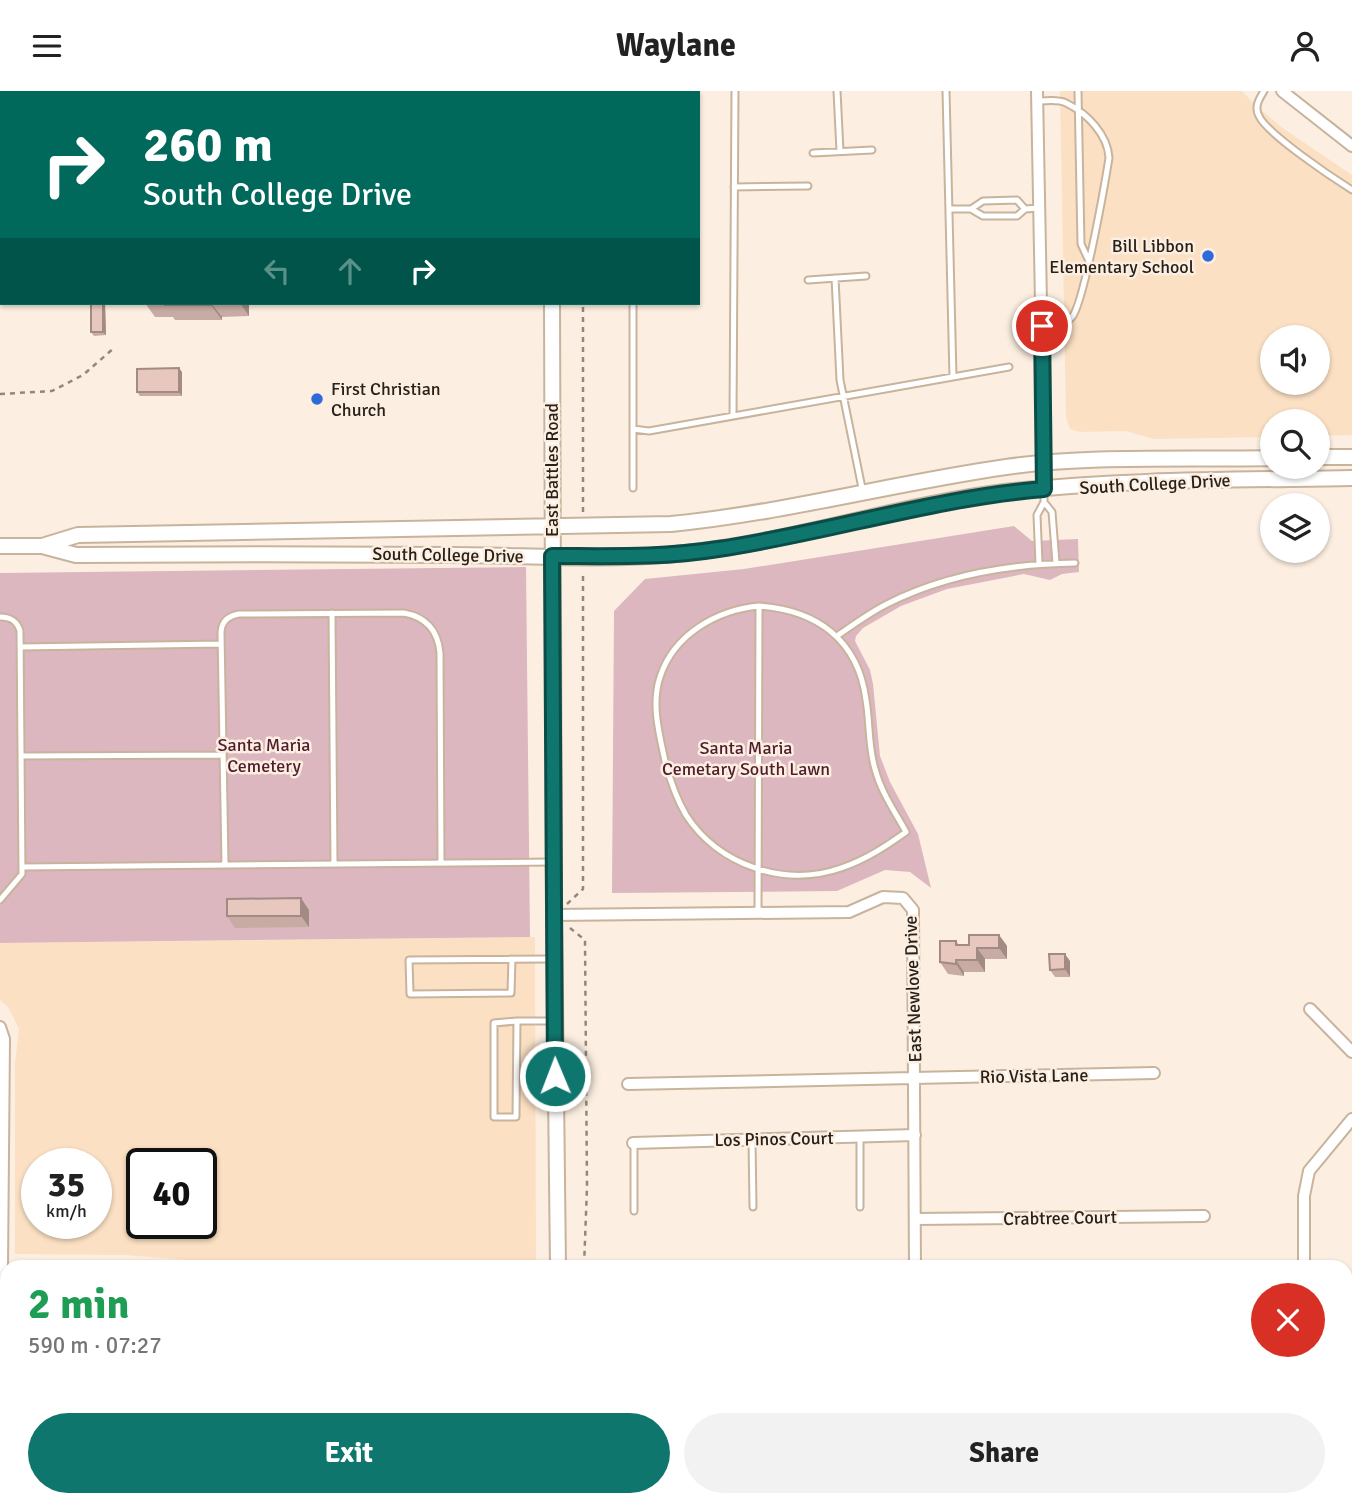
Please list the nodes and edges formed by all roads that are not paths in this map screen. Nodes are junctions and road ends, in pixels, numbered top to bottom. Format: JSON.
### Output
{"nodes":[{"id":1,"x":735,"y":91,"type":"edge"},
{"id":2,"x":837,"y":91,"type":"edge"},
{"id":3,"x":946,"y":91,"type":"edge"},
{"id":4,"x":1078,"y":91,"type":"edge"},
{"id":5,"x":1264,"y":91,"type":"edge"},
{"id":6,"x":1282,"y":91,"type":"edge"},
{"id":7,"x":1037,"y":96,"type":"edge"},
{"id":8,"x":1077,"y":111,"type":"junction"},
{"id":9,"x":1352,"y":146,"type":"edge"},
{"id":10,"x":872,"y":149,"type":"dead end"},
{"id":11,"x":840,"y":151,"type":"junction"},
{"id":12,"x":813,"y":153,"type":"dead end"},
{"id":13,"x":808,"y":186,"type":"dead end"},
{"id":14,"x":734,"y":187,"type":"junction"},
{"id":15,"x":1352,"y":190,"type":"edge"},
{"id":16,"x":1039,"y":208,"type":"junction"},
{"id":17,"x":950,"y":209,"type":"junction"},
{"id":18,"x":971,"y":209,"type":"junction"},
{"id":19,"x":1025,"y":209,"type":"junction"},
{"id":20,"x":1089,"y":261,"type":"junction"},
{"id":21,"x":866,"y":276,"type":"dead end"},
{"id":22,"x":835,"y":278,"type":"junction"},
{"id":23,"x":808,"y":280,"type":"dead end"},
{"id":24,"x":552,"y":305,"type":"edge"},
{"id":25,"x":633,"y":305,"type":"edge"},
{"id":26,"x":1042,"y":326,"type":"junction"},
{"id":27,"x":1009,"y":367,"type":"dead end"},
{"id":28,"x":953,"y":377,"type":"junction"},
{"id":29,"x":845,"y":397,"type":"junction"},
{"id":30,"x":733,"y":416,"type":"junction"},
{"id":31,"x":633,"y":429,"type":"junction"},
{"id":32,"x":1330,"y":457,"type":"edge"},
{"id":33,"x":1352,"y":457,"type":"edge"},
{"id":34,"x":1260,"y":458,"type":"edge"},
{"id":35,"x":1044,"y":463,"type":"junction"},
{"id":36,"x":1352,"y":478,"type":"edge"},
{"id":37,"x":633,"y":488,"type":"dead end"},
{"id":38,"x":863,"y":493,"type":"junction"},
{"id":39,"x":1044,"y":496,"type":"junction"},
{"id":40,"x":552,"y":526,"type":"junction"},
{"id":41,"x":0,"y":546,"type":"edge"},
{"id":42,"x":42,"y":546,"type":"junction"},
{"id":43,"x":552,"y":556,"type":"junction"},
{"id":44,"x":1056,"y":563,"type":"junction"},
{"id":45,"x":1075,"y":563,"type":"dead end"},
{"id":46,"x":1039,"y":564,"type":"junction"},
{"id":47,"x":759,"y":606,"type":"junction"},
{"id":48,"x":332,"y":613,"type":"junction"},
{"id":49,"x":0,"y":617,"type":"edge"},
{"id":50,"x":837,"y":636,"type":"junction"},
{"id":51,"x":221,"y":644,"type":"junction"},
{"id":52,"x":20,"y":646,"type":"junction"},
{"id":53,"x":223,"y":755,"type":"junction"},
{"id":54,"x":21,"y":756,"type":"junction"},
{"id":55,"x":554,"y":862,"type":"junction"},
{"id":56,"x":441,"y":863,"type":"junction"},
{"id":57,"x":334,"y":864,"type":"junction"},
{"id":58,"x":225,"y":865,"type":"junction"},
{"id":59,"x":22,"y":867,"type":"junction"},
{"id":60,"x":758,"y":870,"type":"junction"},
{"id":61,"x":0,"y":900,"type":"edge"},
{"id":62,"x":758,"y":913,"type":"junction"},
{"id":63,"x":554,"y":915,"type":"junction"},
{"id":64,"x":512,"y":959,"type":"junction"},
{"id":65,"x":554,"y":959,"type":"junction"},
{"id":66,"x":1310,"y":1009,"type":"dead end"},
{"id":67,"x":517,"y":1021,"type":"junction"},
{"id":68,"x":554,"y":1021,"type":"junction"},
{"id":69,"x":0,"y":1027,"type":"edge"},
{"id":70,"x":1352,"y":1052,"type":"edge"},
{"id":71,"x":1154,"y":1073,"type":"dead end"},
{"id":72,"x":915,"y":1078,"type":"junction"},
{"id":73,"x":628,"y":1084,"type":"dead end"},
{"id":74,"x":1352,"y":1119,"type":"edge"},
{"id":75,"x":915,"y":1135,"type":"junction"},
{"id":76,"x":860,"y":1137,"type":"junction"},
{"id":77,"x":752,"y":1139,"type":"junction"},
{"id":78,"x":634,"y":1143,"type":"joint"},
{"id":79,"x":1,"y":1172,"type":"edge"},
{"id":80,"x":753,"y":1207,"type":"dead end"},
{"id":81,"x":860,"y":1207,"type":"dead end"},
{"id":82,"x":635,"y":1211,"type":"dead end"},
{"id":83,"x":1205,"y":1216,"type":"dead end"},
{"id":84,"x":915,"y":1219,"type":"junction"},
{"id":85,"x":2,"y":1260,"type":"edge"},
{"id":86,"x":558,"y":1260,"type":"edge"},
{"id":87,"x":915,"y":1260,"type":"edge"},
{"id":88,"x":1304,"y":1260,"type":"edge"},
{"id":89,"x":0,"y":1484,"type":"edge"},
{"id":90,"x":0,"y":1494,"type":"edge"}],
"edges":[{"from":1,"to":14,"type":"lane"},
{"from":2,"to":11,"type":"lane"},
{"from":3,"to":17,"type":"lane"},
{"from":4,"to":8,"type":"lane"},
{"from":5,"to":15,"type":"lane"},
{"from":6,"to":9,"type":"street"},
{"from":7,"to":8,"type":"lane"},
{"from":7,"to":16,"type":"street"},
{"from":8,"to":20,"type":"lane"},
{"from":8,"to":20,"type":"lane"},
{"from":10,"to":11,"type":"lane"},
{"from":11,"to":12,"type":"lane"},
{"from":13,"to":14,"type":"lane"},
{"from":14,"to":30,"type":"lane"},
{"from":16,"to":19,"type":"lane"},
{"from":16,"to":26,"type":"street"},
{"from":17,"to":18,"type":"lane"},
{"from":17,"to":28,"type":"lane"},
{"from":18,"to":19,"type":"lane"},
{"from":18,"to":19,"type":"lane"},
{"from":20,"to":26,"type":"lane"},
{"from":21,"to":22,"type":"lane"},
{"from":22,"to":23,"type":"lane"},
{"from":22,"to":29,"type":"lane"},
{"from":24,"to":40,"type":"street","name":"East Battles Road"},
{"from":25,"to":31,"type":"lane"},
{"from":26,"to":35,"type":"street"},
{"from":27,"to":28,"type":"lane"},
{"from":28,"to":29,"type":"lane"},
{"from":29,"to":30,"type":"lane"},
{"from":29,"to":38,"type":"lane"},
{"from":30,"to":31,"type":"lane"},
{"from":31,"to":37,"type":"lane"},
{"from":32,"to":33,"type":"street"},
{"from":34,"to":35,"type":"street","name":"South College Drive"},
{"from":35,"to":38,"type":"street","name":"South College Drive"},
{"from":35,"to":39,"type":"lane"},
{"from":36,"to":39,"type":"street","name":"South College Drive"},
{"from":38,"to":40,"type":"street","name":"South College Drive"},
{"from":39,"to":43,"type":"street","name":"South College Drive"},
{"from":39,"to":44,"type":"lane"},
{"from":39,"to":46,"type":"lane"},
{"from":40,"to":42,"type":"street","name":"South College Drive"},
{"from":40,"to":43,"type":"street","name":"East Battles Road"},
{"from":41,"to":42,"type":"street","name":"South College Drive"},
{"from":42,"to":43,"type":"street","name":"South College Drive"},
{"from":43,"to":55,"type":"street","name":"East Battles Road"},
{"from":44,"to":45,"type":"lane"},
{"from":44,"to":46,"type":"lane"},
{"from":46,"to":50,"type":"lane"},
{"from":47,"to":50,"type":"lane"},
{"from":47,"to":60,"type":"lane"},
{"from":47,"to":60,"type":"lane"},
{"from":48,"to":51,"type":"lane"},
{"from":48,"to":56,"type":"lane"},
{"from":48,"to":57,"type":"lane"},
{"from":49,"to":52,"type":"lane"},
{"from":50,"to":60,"type":"lane"},
{"from":51,"to":52,"type":"lane"},
{"from":51,"to":53,"type":"lane"},
{"from":52,"to":54,"type":"lane"},
{"from":53,"to":54,"type":"lane"},
{"from":53,"to":58,"type":"lane"},
{"from":54,"to":59,"type":"lane"},
{"from":55,"to":56,"type":"lane"},
{"from":55,"to":63,"type":"street","name":"East Battles Road"},
{"from":56,"to":57,"type":"lane"},
{"from":57,"to":58,"type":"lane"},
{"from":58,"to":59,"type":"lane"},
{"from":59,"to":61,"type":"lane"},
{"from":60,"to":62,"type":"lane"},
{"from":62,"to":63,"type":"street","name":"East Newlove Drive"},
{"from":62,"to":72,"type":"street","name":"East Newlove Drive"},
{"from":63,"to":65,"type":"street","name":"East Battles Road"},
{"from":64,"to":64,"type":"lane"},
{"from":64,"to":65,"type":"lane"},
{"from":65,"to":68,"type":"street","name":"East Battles Road"},
{"from":66,"to":70,"type":"street"},
{"from":67,"to":67,"type":"lane"},
{"from":67,"to":68,"type":"lane"},
{"from":68,"to":86,"type":"street","name":"East Battles Road"},
{"from":69,"to":79,"type":"street"},
{"from":71,"to":72,"type":"street","name":"Rio Vista Lane"},
{"from":72,"to":73,"type":"street","name":"Rio Vista Lane"},
{"from":72,"to":75,"type":"street","name":"East Newlove Drive"},
{"from":74,"to":88,"type":"street"},
{"from":75,"to":76,"type":"street","name":"Los Pinos Court"},
{"from":75,"to":84,"type":"street","name":"East Newlove Drive"},
{"from":76,"to":77,"type":"street","name":"Los Pinos Court"},
{"from":76,"to":81,"type":"lane"},
{"from":77,"to":78,"type":"street","name":"Los Pinos Court"},
{"from":77,"to":80,"type":"lane"},
{"from":78,"to":82,"type":"lane"},
{"from":79,"to":85,"type":"street"},
{"from":83,"to":84,"type":"street","name":"Crabtree Court"},
{"from":84,"to":87,"type":"street","name":"East Newlove Drive"},
{"from":89,"to":90,"type":"street"}]}
